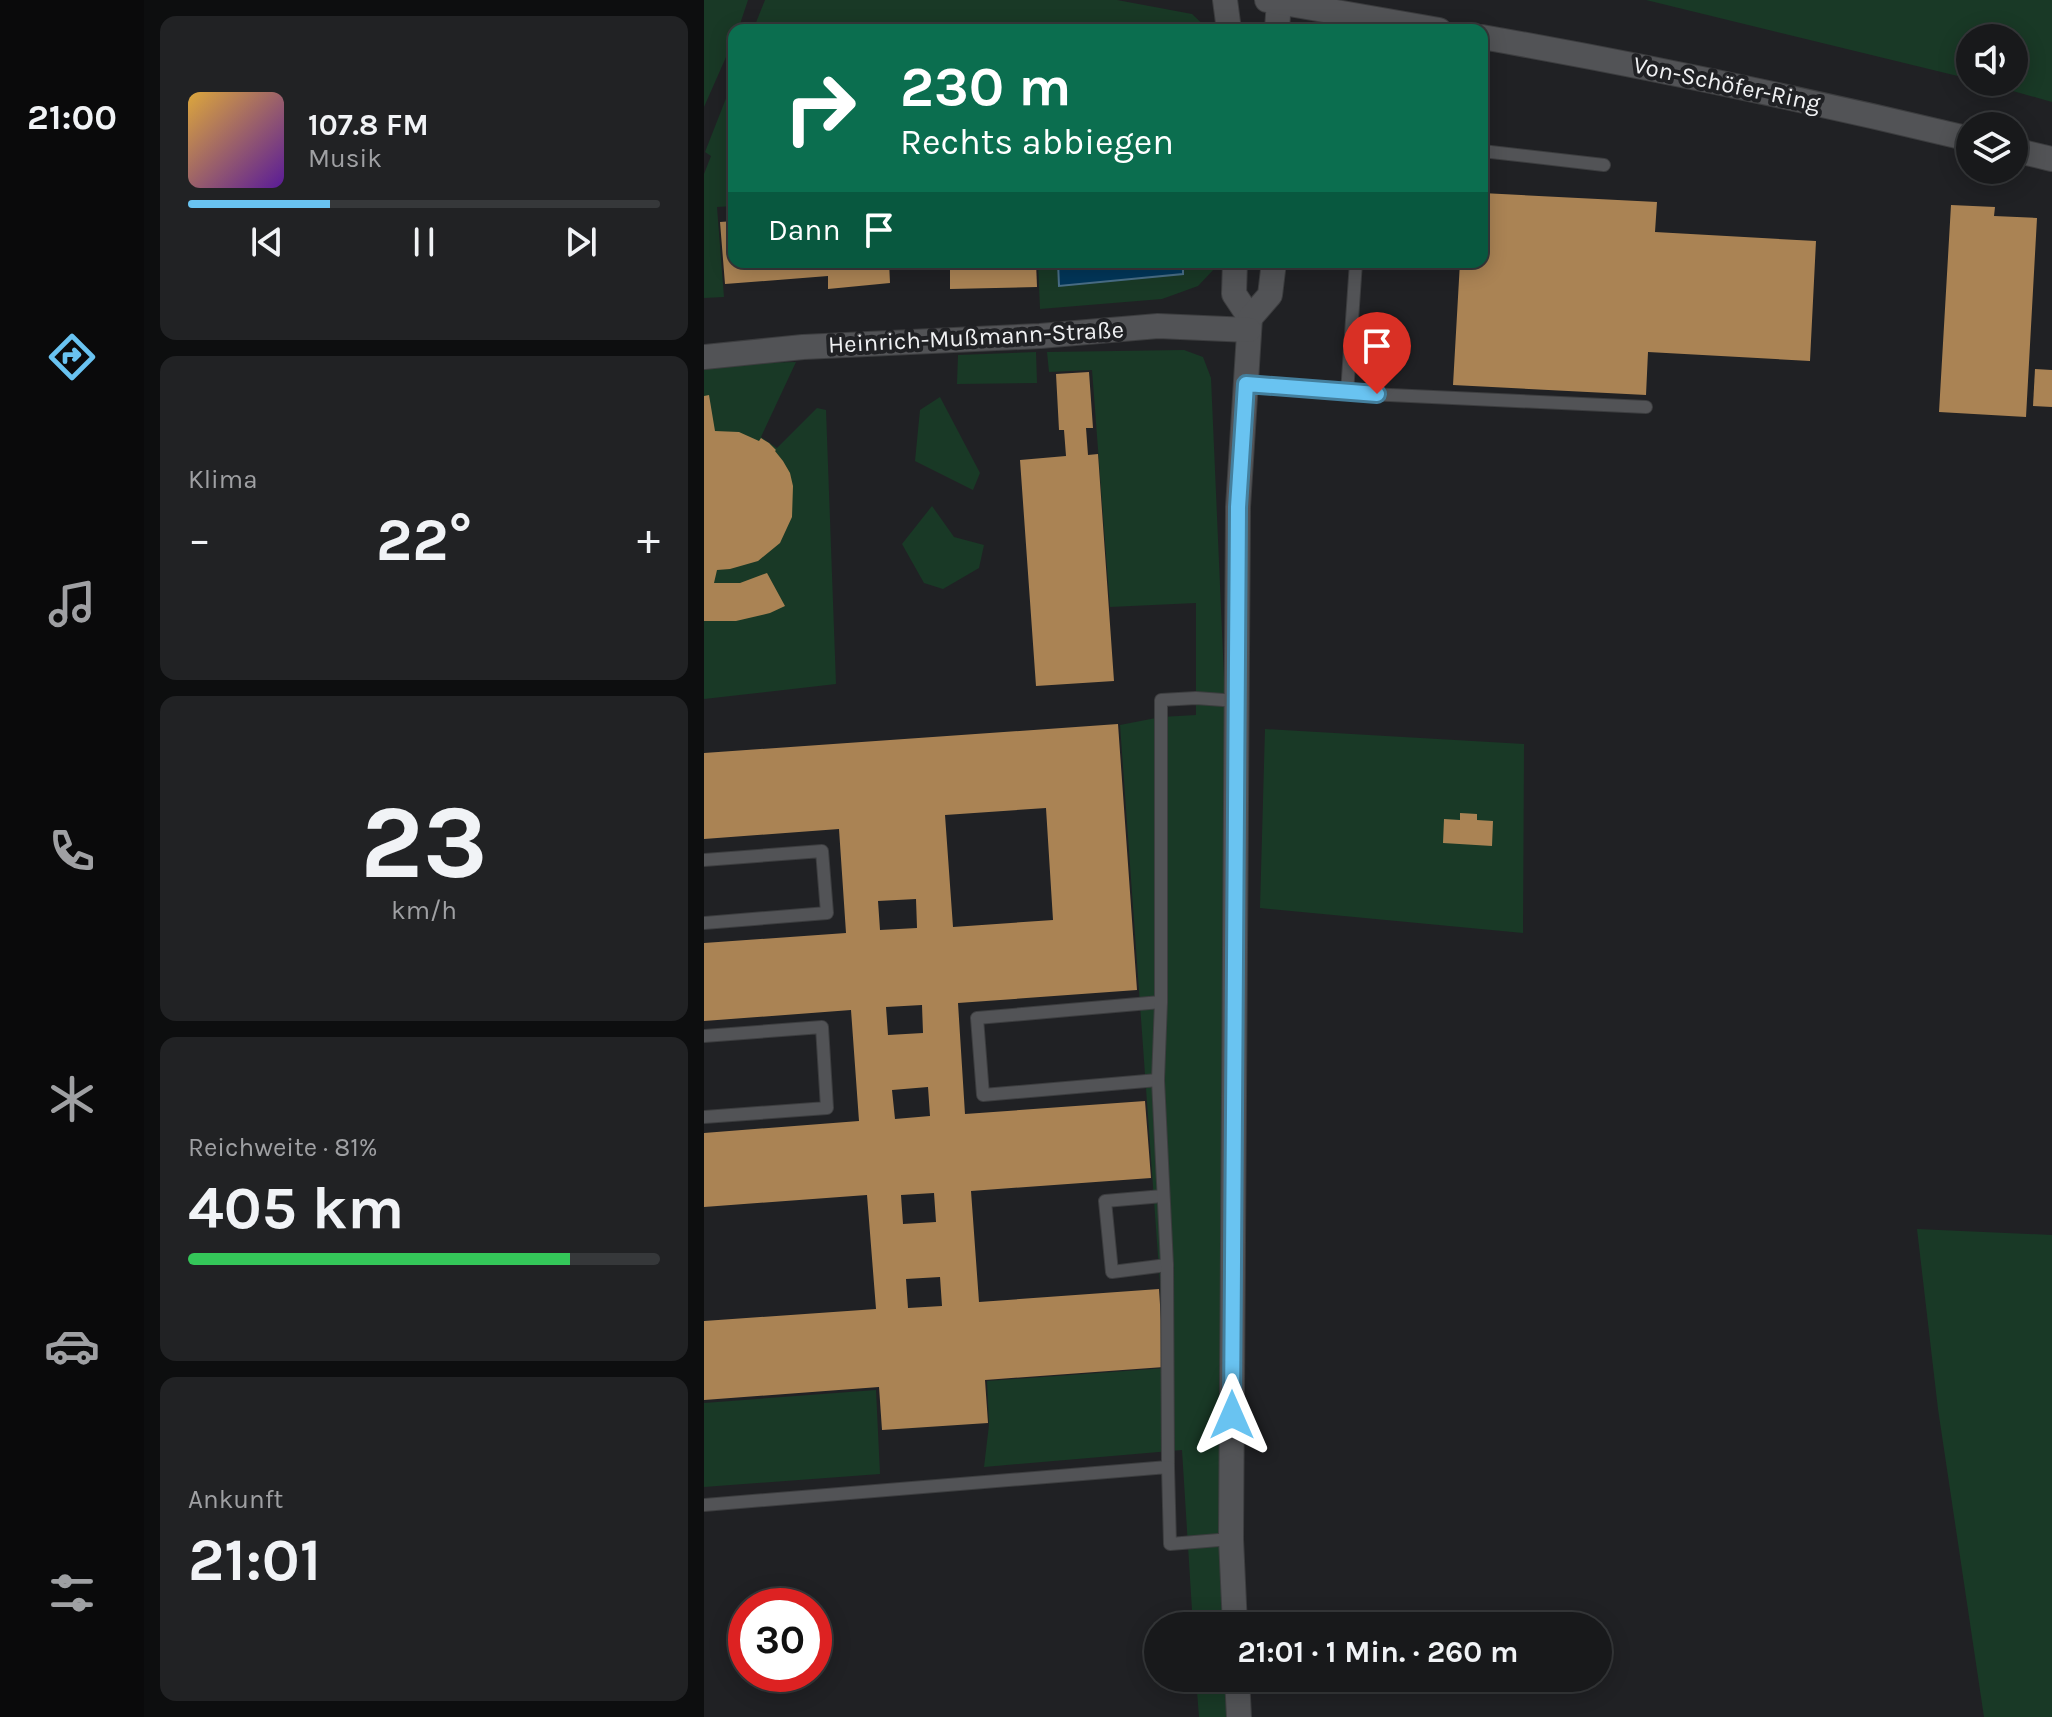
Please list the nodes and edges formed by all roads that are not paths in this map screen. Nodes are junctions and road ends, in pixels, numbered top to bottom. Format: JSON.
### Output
{"nodes":[{"id":1,"x":1225,"y":0,"type":"edge"},
{"id":2,"x":1275,"y":1,"type":"edge"},
{"id":3,"x":1228,"y":24,"type":"edge"},
{"id":4,"x":1277,"y":24,"type":"edge"},
{"id":5,"x":1405,"y":24,"type":"edge"},
{"id":6,"x":1488,"y":38,"type":"edge"},
{"id":7,"x":1956,"y":136,"type":"edge"},
{"id":8,"x":1488,"y":152,"type":"edge"},
{"id":9,"x":2028,"y":153,"type":"edge"},
{"id":10,"x":2052,"y":159,"type":"edge"},
{"id":11,"x":1604,"y":165,"type":"dead end"},
{"id":12,"x":1235,"y":268,"type":"edge"},
{"id":13,"x":1273,"y":268,"type":"edge"},
{"id":14,"x":1356,"y":268,"type":"edge"},
{"id":15,"x":1249,"y":324,"type":"junction"},
{"id":16,"x":704,"y":357,"type":"edge"},
{"id":17,"x":1246,"y":384,"type":"junction"},
{"id":18,"x":1347,"y":393,"type":"junction"},
{"id":19,"x":1646,"y":407,"type":"dead end"},
{"id":20,"x":1237,"y":701,"type":"junction"},
{"id":21,"x":704,"y":860,"type":"edge"},
{"id":22,"x":704,"y":923,"type":"edge"},
{"id":23,"x":1161,"y":1002,"type":"junction"},
{"id":24,"x":704,"y":1036,"type":"edge"},
{"id":25,"x":1158,"y":1080,"type":"junction"},
{"id":26,"x":704,"y":1117,"type":"edge"},
{"id":27,"x":1163,"y":1196,"type":"junction"},
{"id":28,"x":1167,"y":1265,"type":"junction"},
{"id":29,"x":1168,"y":1467,"type":"junction"},
{"id":30,"x":937,"y":1470,"type":"dead end"},
{"id":31,"x":939,"y":1485,"type":"junction"},
{"id":32,"x":704,"y":1505,"type":"edge"},
{"id":33,"x":1231,"y":1539,"type":"junction"},
{"id":34,"x":1234,"y":1612,"type":"edge"},
{"id":35,"x":1238,"y":1692,"type":"edge"},
{"id":36,"x":1239,"y":1717,"type":"edge"}],
"edges":[{"from":1,"to":3,"type":"street"},
{"from":2,"to":4,"type":"street"},
{"from":2,"to":5,"type":"street"},
{"from":6,"to":7,"type":"street","name":"Von-Schöfer-Ring"},
{"from":8,"to":11,"type":"lane"},
{"from":9,"to":10,"type":"street"},
{"from":12,"to":15,"type":"street"},
{"from":13,"to":15,"type":"street"},
{"from":14,"to":18,"type":"lane"},
{"from":15,"to":16,"type":"street","name":"Heinrich-Mußmann-Straße"},
{"from":15,"to":17,"type":"street"},
{"from":17,"to":18,"type":"lane"},
{"from":17,"to":20,"type":"street"},
{"from":18,"to":19,"type":"lane"},
{"from":20,"to":23,"type":"lane"},
{"from":20,"to":33,"type":"street"},
{"from":21,"to":22,"type":"lane"},
{"from":23,"to":25,"type":"lane"},
{"from":23,"to":25,"type":"lane"},
{"from":24,"to":26,"type":"lane"},
{"from":25,"to":27,"type":"lane"},
{"from":27,"to":28,"type":"lane"},
{"from":27,"to":28,"type":"lane"},
{"from":28,"to":29,"type":"lane"},
{"from":29,"to":31,"type":"lane"},
{"from":29,"to":33,"type":"lane"},
{"from":30,"to":31,"type":"lane"},
{"from":31,"to":32,"type":"lane"},
{"from":33,"to":34,"type":"street"},
{"from":35,"to":36,"type":"street"}]}
